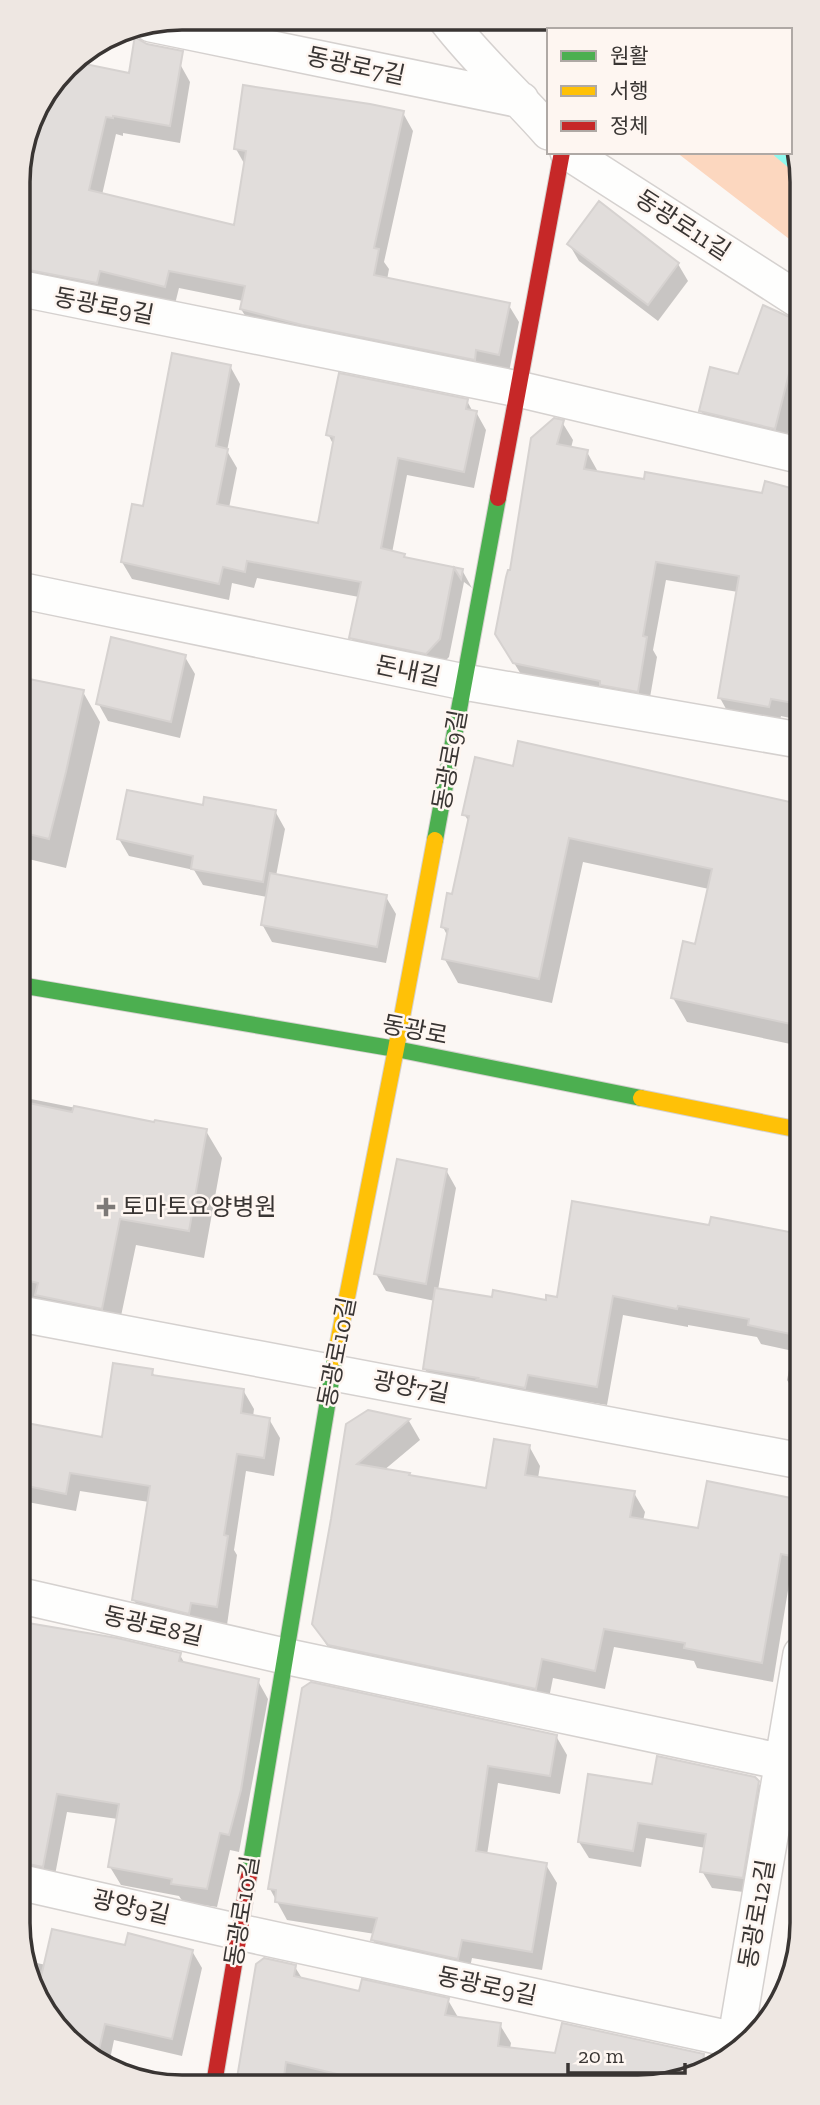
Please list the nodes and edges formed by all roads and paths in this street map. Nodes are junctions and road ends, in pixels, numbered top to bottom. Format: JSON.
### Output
{"nodes":[{"id":1,"x":180,"y":30,"type":"edge"},
{"id":2,"x":454,"y":30,"type":"edge"},
{"id":3,"x":521,"y":100,"type":"junction"},
{"id":4,"x":547,"y":130,"type":"edge"},
{"id":5,"x":562,"y":154,"type":"edge"},
{"id":6,"x":571,"y":154,"type":"edge"},
{"id":7,"x":30,"y":290,"type":"edge"},
{"id":8,"x":790,"y":295,"type":"edge"},
{"id":9,"x":518,"y":389,"type":"junction"},
{"id":10,"x":790,"y":453,"type":"edge"},
{"id":11,"x":30,"y":592,"type":"edge"},
{"id":12,"x":464,"y":682,"type":"junction"},
{"id":13,"x":790,"y":738,"type":"edge"},
{"id":14,"x":30,"y":987,"type":"edge"},
{"id":15,"x":396,"y":1049,"type":"junction"},
{"id":16,"x":790,"y":1128,"type":"edge"},
{"id":17,"x":30,"y":1316,"type":"edge"},
{"id":18,"x":332,"y":1372,"type":"junction"},
{"id":19,"x":790,"y":1459,"type":"edge"},
{"id":20,"x":30,"y":1597,"type":"edge"},
{"id":21,"x":284,"y":1656,"type":"junction"},
{"id":22,"x":790,"y":1720,"type":"edge"},
{"id":23,"x":783,"y":1762,"type":"junction"},
{"id":24,"x":30,"y":1885,"type":"edge"},
{"id":25,"x":239,"y":1932,"type":"junction"},
{"id":26,"x":735,"y":2041,"type":"edge"},
{"id":27,"x":730,"y":2044,"type":"edge"},
{"id":28,"x":215,"y":2075,"type":"edge"}],
"edges":[{"from":1,"to":3,"type":"street","name":"동광로7길"},
{"from":2,"to":3,"type":"street"},
{"from":3,"to":4,"type":"street"},
{"from":5,"to":9,"type":"street","name":"동광로9길"},
{"from":6,"to":8,"type":"street","name":"동광로11길"},
{"from":7,"to":9,"type":"street","name":"동광로9길"},
{"from":9,"to":10,"type":"street","name":"동광로9길"},
{"from":9,"to":12,"type":"street","name":"동광로9길"},
{"from":11,"to":12,"type":"street","name":"돈내길"},
{"from":12,"to":13,"type":"street","name":"돈내길"},
{"from":12,"to":15,"type":"street","name":"동광로9길"},
{"from":14,"to":15,"type":"street","name":"동광로"},
{"from":15,"to":16,"type":"street","name":"동광로"},
{"from":15,"to":18,"type":"street","name":"동광로10길"},
{"from":17,"to":18,"type":"street","name":"광양7길"},
{"from":18,"to":19,"type":"street","name":"광양7길"},
{"from":18,"to":21,"type":"street","name":"동광로10길"},
{"from":20,"to":21,"type":"street","name":"동광로8길"},
{"from":21,"to":23,"type":"street"},
{"from":21,"to":25,"type":"street","name":"동광로10길"},
{"from":22,"to":23,"type":"street","name":"동광로12길"},
{"from":23,"to":26,"type":"street","name":"동광로12길"},
{"from":24,"to":25,"type":"street","name":"광양9길"},
{"from":25,"to":27,"type":"street","name":"동광로9길"},
{"from":25,"to":28,"type":"street","name":"동광로10길"}]}
